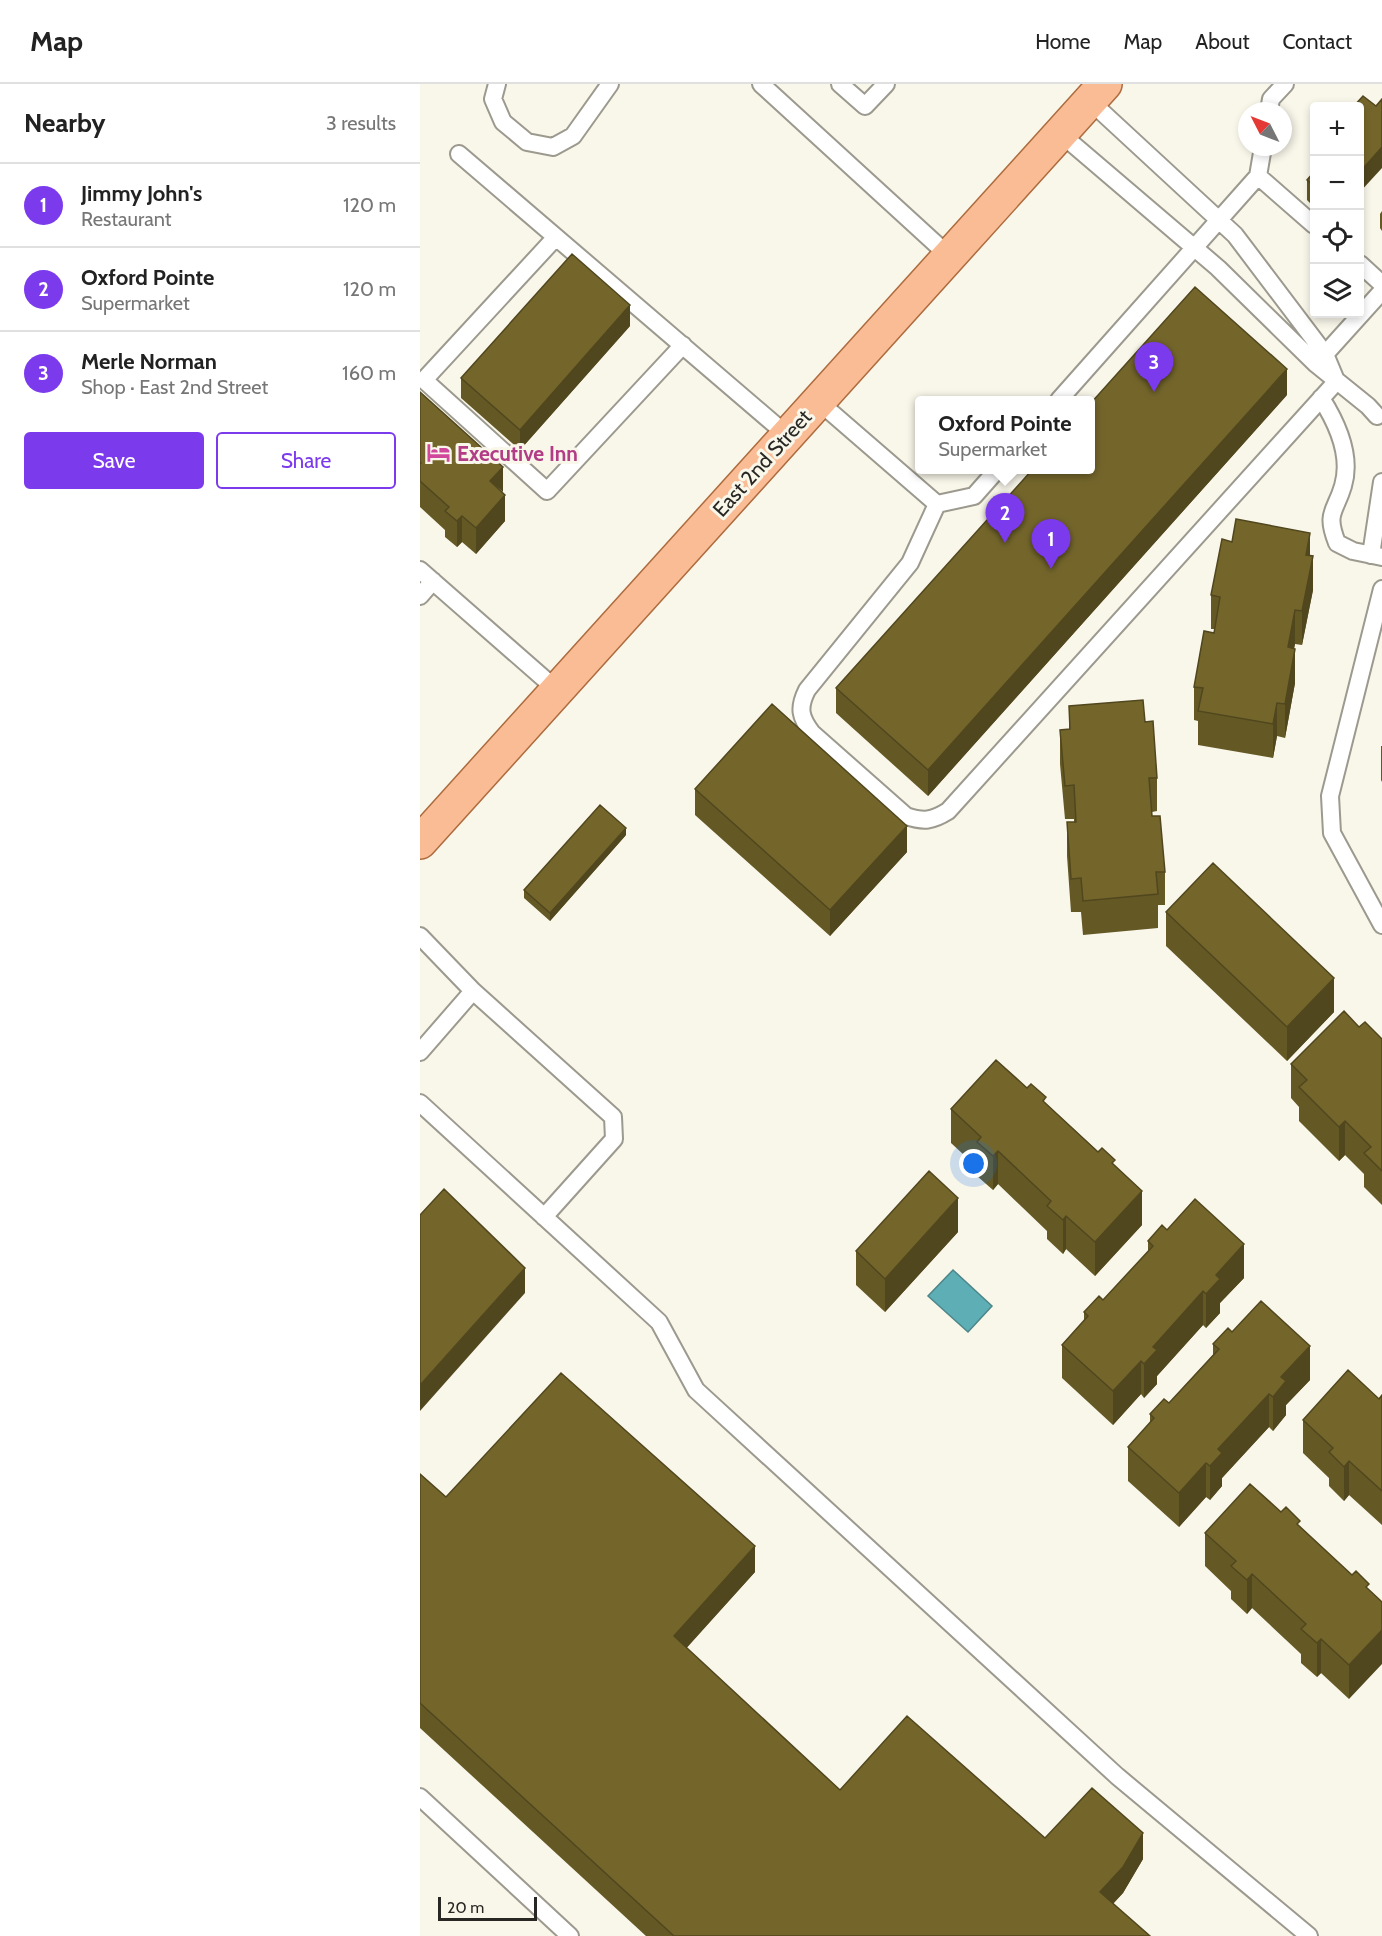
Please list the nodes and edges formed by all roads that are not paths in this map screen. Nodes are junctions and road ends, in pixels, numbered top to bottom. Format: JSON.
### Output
{"nodes":[{"id":1,"x":497,"y":84,"type":"edge"},
{"id":2,"x":610,"y":84,"type":"edge"},
{"id":3,"x":760,"y":84,"type":"edge"},
{"id":4,"x":840,"y":84,"type":"edge"},
{"id":5,"x":886,"y":84,"type":"edge"},
{"id":6,"x":1285,"y":84,"type":"edge"},
{"id":7,"x":1098,"y":92,"type":"edge"},
{"id":8,"x":1270,"y":102,"type":"edge"},
{"id":9,"x":1061,"y":134,"type":"junction"},
{"id":10,"x":459,"y":154,"type":"dead end"},
{"id":11,"x":1261,"y":156,"type":"edge"},
{"id":12,"x":1258,"y":176,"type":"junction"},
{"id":13,"x":1220,"y":219,"type":"junction"},
{"id":14,"x":1310,"y":222,"type":"edge"},
{"id":15,"x":556,"y":237,"type":"junction"},
{"id":16,"x":1195,"y":248,"type":"junction"},
{"id":17,"x":949,"y":256,"type":"junction"},
{"id":18,"x":1364,"y":268,"type":"edge"},
{"id":19,"x":1382,"y":284,"type":"edge"},
{"id":20,"x":1382,"y":291,"type":"edge"},
{"id":21,"x":683,"y":345,"type":"junction"},
{"id":22,"x":1321,"y":359,"type":"junction"},
{"id":23,"x":1336,"y":382,"type":"junction"},
{"id":24,"x":1063,"y":396,"type":"edge"},
{"id":25,"x":1321,"y":398,"type":"junction"},
{"id":26,"x":818,"y":400,"type":"junction"},
{"id":27,"x":1377,"y":416,"type":"dead end"},
{"id":28,"x":787,"y":435,"type":"junction"},
{"id":29,"x":993,"y":474,"type":"edge"},
{"id":30,"x":1382,"y":482,"type":"edge"},
{"id":31,"x":937,"y":504,"type":"junction"},
{"id":32,"x":1377,"y":556,"type":"edge"},
{"id":33,"x":426,"y":575,"type":"edge"},
{"id":34,"x":1382,"y":589,"type":"edge"},
{"id":35,"x":420,"y":596,"type":"edge"},
{"id":36,"x":557,"y":690,"type":"junction"},
{"id":37,"x":420,"y":842,"type":"edge"},
{"id":38,"x":1382,"y":925,"type":"edge"},
{"id":39,"x":420,"y":936,"type":"edge"},
{"id":40,"x":473,"y":991,"type":"junction"},
{"id":41,"x":420,"y":1052,"type":"edge"},
{"id":42,"x":420,"y":1102,"type":"edge"},
{"id":43,"x":544,"y":1217,"type":"junction"},
{"id":44,"x":420,"y":1797,"type":"edge"},
{"id":45,"x":570,"y":1936,"type":"edge"},
{"id":46,"x":1309,"y":1936,"type":"edge"}],
"edges":[{"from":1,"to":2,"type":"lane"},
{"from":3,"to":17,"type":"lane"},
{"from":4,"to":5,"type":"lane"},
{"from":6,"to":8,"type":"lane"},
{"from":7,"to":9,"type":"main road","name":"East 2nd Street"},
{"from":7,"to":13,"type":"lane"},
{"from":9,"to":16,"type":"lane"},
{"from":9,"to":17,"type":"main road","name":"East 2nd Street"},
{"from":10,"to":15,"type":"lane"},
{"from":11,"to":12,"type":"lane"},
{"from":12,"to":13,"type":"lane"},
{"from":12,"to":14,"type":"lane"},
{"from":13,"to":16,"type":"lane"},
{"from":13,"to":22,"type":"lane"},
{"from":15,"to":21,"type":"lane"},
{"from":15,"to":21,"type":"lane"},
{"from":16,"to":22,"type":"lane"},
{"from":16,"to":24,"type":"lane"},
{"from":17,"to":26,"type":"main road","name":"East 2nd Street"},
{"from":18,"to":19,"type":"lane"},
{"from":20,"to":22,"type":"lane"},
{"from":21,"to":28,"type":"lane"},
{"from":22,"to":23,"type":"lane"},
{"from":23,"to":25,"type":"lane"},
{"from":23,"to":27,"type":"lane"},
{"from":25,"to":31,"type":"lane"},
{"from":25,"to":32,"type":"lane"},
{"from":26,"to":28,"type":"main road","name":"East 2nd Street"},
{"from":26,"to":31,"type":"lane"},
{"from":28,"to":36,"type":"main road","name":"East 2nd Street"},
{"from":29,"to":31,"type":"lane"},
{"from":30,"to":32,"type":"lane"},
{"from":33,"to":35,"type":"lane"},
{"from":33,"to":36,"type":"lane"},
{"from":34,"to":38,"type":"lane"},
{"from":36,"to":37,"type":"main road","name":"East 2nd Street"},
{"from":39,"to":40,"type":"lane"},
{"from":40,"to":41,"type":"lane"},
{"from":40,"to":43,"type":"lane"},
{"from":42,"to":43,"type":"lane"},
{"from":43,"to":46,"type":"lane"},
{"from":44,"to":45,"type":"lane"}]}
